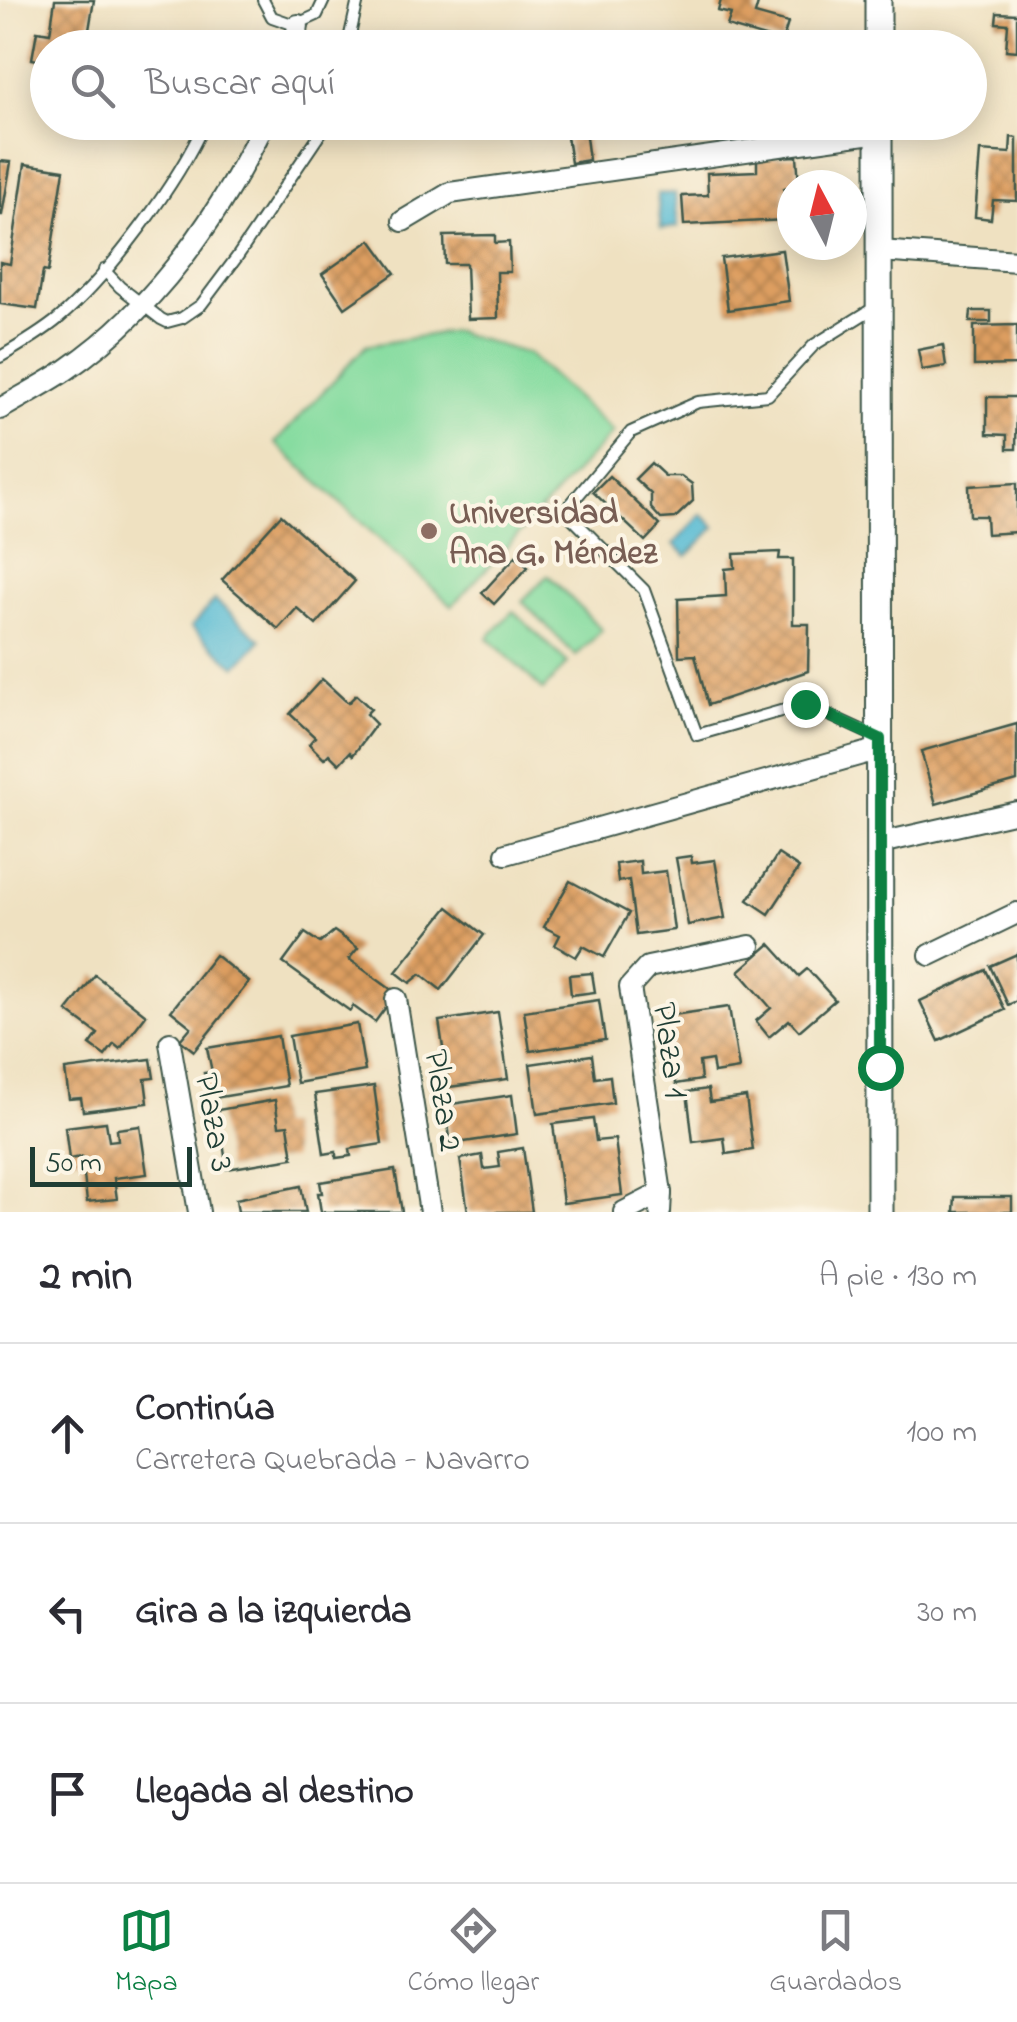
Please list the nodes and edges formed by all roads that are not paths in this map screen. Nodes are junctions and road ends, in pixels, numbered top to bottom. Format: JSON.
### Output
{"nodes":[{"id":1,"x":263,"y":0,"type":"edge"},
{"id":2,"x":324,"y":0,"type":"edge"},
{"id":3,"x":358,"y":0,"type":"edge"},
{"id":4,"x":878,"y":0,"type":"edge"},
{"id":5,"x":298,"y":25,"type":"junction"},
{"id":6,"x":297,"y":30,"type":"edge"},
{"id":7,"x":351,"y":30,"type":"edge"},
{"id":8,"x":878,"y":30,"type":"edge"},
{"id":9,"x":196,"y":140,"type":"edge"},
{"id":10,"x":256,"y":140,"type":"edge"},
{"id":11,"x":316,"y":140,"type":"edge"},
{"id":12,"x":794,"y":140,"type":"edge"},
{"id":13,"x":879,"y":140,"type":"edge"},
{"id":14,"x":403,"y":221,"type":"dead end"},
{"id":15,"x":880,"y":251,"type":"junction"},
{"id":16,"x":1017,"y":261,"type":"edge"},
{"id":17,"x":104,"y":270,"type":"junction"},
{"id":18,"x":880,"y":304,"type":"junction"},
{"id":19,"x":142,"y":305,"type":"junction"},
{"id":20,"x":0,"y":357,"type":"edge"},
{"id":21,"x":0,"y":409,"type":"edge"},
{"id":22,"x":880,"y":744,"type":"junction"},
{"id":23,"x":1017,"y":812,"type":"edge"},
{"id":24,"x":880,"y":843,"type":"junction"},
{"id":25,"x":506,"y":854,"type":"dead end"},
{"id":26,"x":1017,"y":913,"type":"edge"},
{"id":27,"x":750,"y":946,"type":"dead end"},
{"id":28,"x":930,"y":955,"type":"dead end"},
{"id":29,"x":396,"y":999,"type":"dead end"},
{"id":30,"x":170,"y":1043,"type":"dead end"},
{"id":31,"x":660,"y":1203,"type":"edge"},
{"id":32,"x":199,"y":1212,"type":"edge"},
{"id":33,"x":430,"y":1212,"type":"edge"},
{"id":34,"x":624,"y":1212,"type":"edge"},
{"id":35,"x":880,"y":1212,"type":"edge"}],
"edges":[{"from":1,"to":5,"type":"lane"},
{"from":2,"to":5,"type":"lane"},
{"from":3,"to":7,"type":"lane"},
{"from":4,"to":8,"type":"street"},
{"from":5,"to":6,"type":"street"},
{"from":9,"to":17,"type":"lane"},
{"from":10,"to":19,"type":"street"},
{"from":11,"to":19,"type":"lane"},
{"from":12,"to":14,"type":"street"},
{"from":13,"to":15,"type":"street"},
{"from":15,"to":16,"type":"street"},
{"from":15,"to":18,"type":"street"},
{"from":17,"to":19,"type":"lane"},
{"from":17,"to":20,"type":"lane"},
{"from":18,"to":22,"type":"street"},
{"from":18,"to":22,"type":"lane"},
{"from":19,"to":21,"type":"street"},
{"from":22,"to":24,"type":"street"},
{"from":22,"to":25,"type":"street"},
{"from":23,"to":24,"type":"street"},
{"from":24,"to":35,"type":"street"},
{"from":26,"to":28,"type":"street"},
{"from":27,"to":31,"type":"street","name":"Plaza 1"},
{"from":29,"to":33,"type":"street","name":"Plaza 2"},
{"from":30,"to":32,"type":"street","name":"Plaza 3"},
{"from":31,"to":34,"type":"street"}]}
